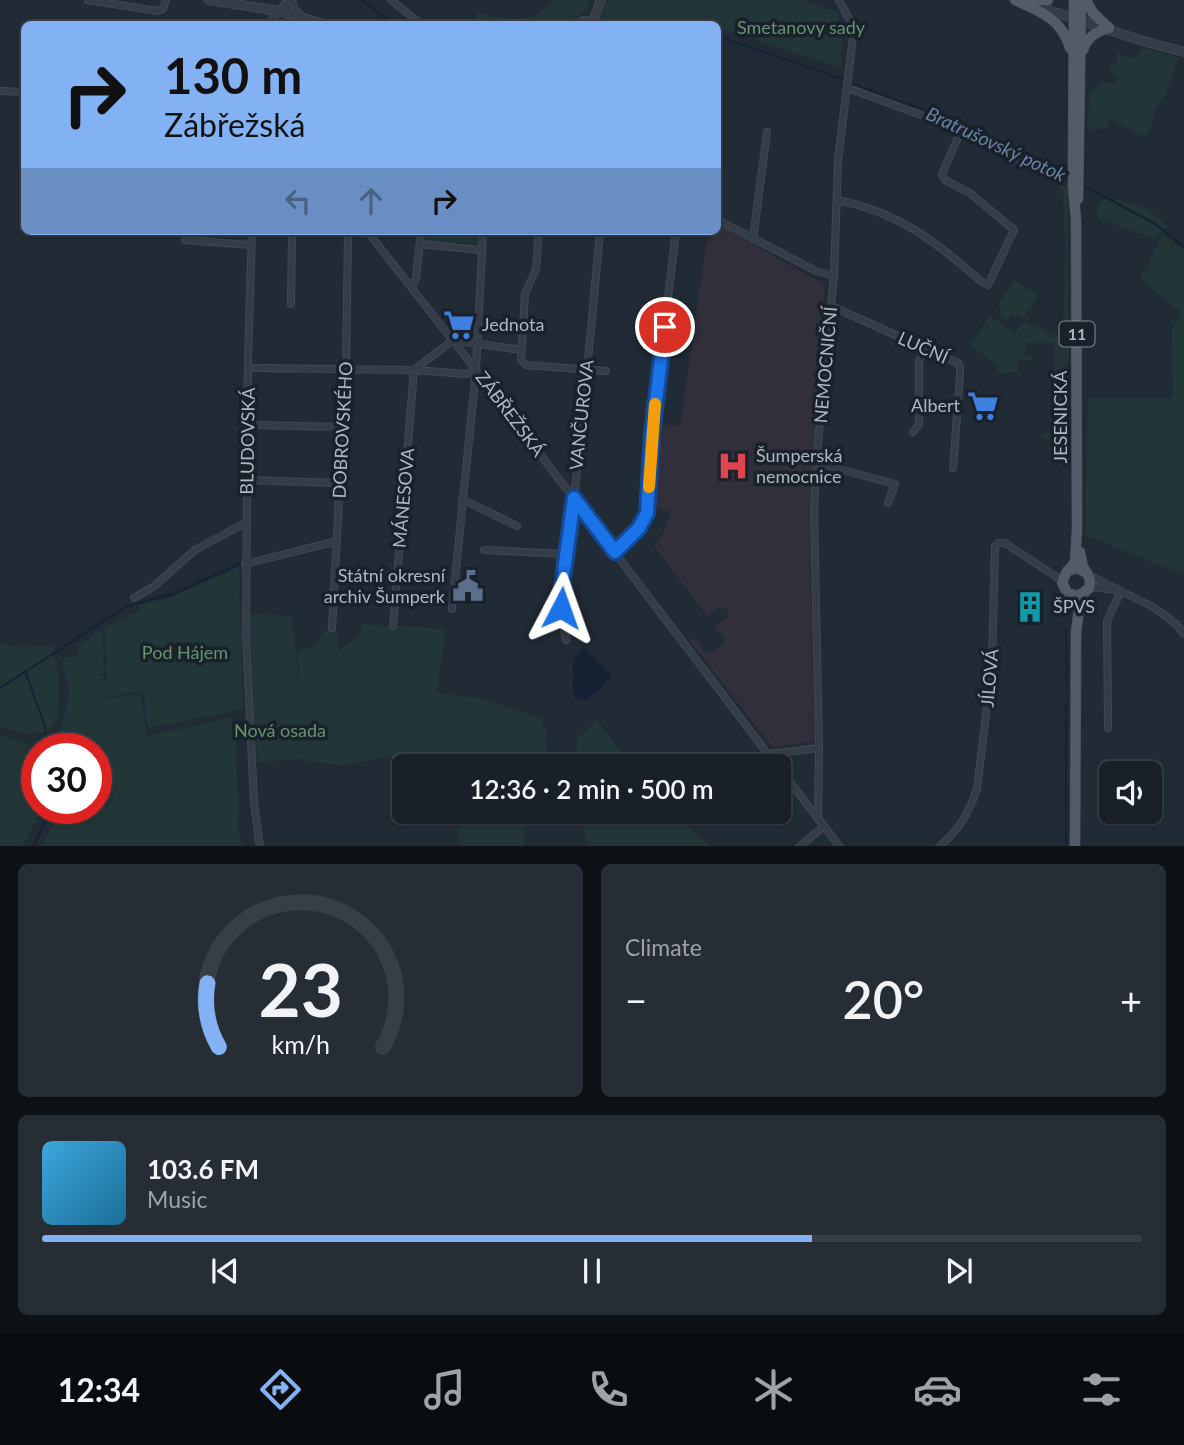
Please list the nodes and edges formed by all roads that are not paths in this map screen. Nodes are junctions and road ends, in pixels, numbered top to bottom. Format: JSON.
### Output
{"nodes":[{"id":1,"x":88,"y":0,"type":"edge"},
{"id":2,"x":166,"y":0,"type":"edge"},
{"id":3,"x":209,"y":0,"type":"edge"},
{"id":4,"x":290,"y":0,"type":"edge"},
{"id":5,"x":391,"y":0,"type":"edge"},
{"id":6,"x":601,"y":0,"type":"edge"},
{"id":7,"x":839,"y":0,"type":"edge"},
{"id":8,"x":1017,"y":0,"type":"edge"},
{"id":9,"x":1048,"y":0,"type":"edge"},
{"id":10,"x":1074,"y":0,"type":"edge"},
{"id":11,"x":1083,"y":0,"type":"edge"},
{"id":12,"x":259,"y":7,"type":"junction"},
{"id":13,"x":278,"y":10,"type":"junction"},
{"id":14,"x":307,"y":18,"type":"junction"},
{"id":15,"x":1077,"y":19,"type":"junction"},
{"id":16,"x":266,"y":21,"type":"edge"},
{"id":17,"x":269,"y":21,"type":"edge"},
{"id":18,"x":316,"y":21,"type":"edge"},
{"id":19,"x":417,"y":21,"type":"edge"},
{"id":20,"x":593,"y":21,"type":"edge"},
{"id":21,"x":1109,"y":28,"type":"junction"},
{"id":22,"x":1184,"y":52,"type":"edge"},
{"id":23,"x":1077,"y":61,"type":"junction"},
{"id":24,"x":848,"y":84,"type":"junction"},
{"id":25,"x":0,"y":90,"type":"edge"},
{"id":26,"x":21,"y":92,"type":"edge"},
{"id":27,"x":961,"y":131,"type":"junction"},
{"id":28,"x":767,"y":132,"type":"dead end"},
{"id":29,"x":1053,"y":176,"type":"dead end"},
{"id":30,"x":837,"y":200,"type":"junction"},
{"id":31,"x":721,"y":222,"type":"edge"},
{"id":32,"x":252,"y":235,"type":"edge"},
{"id":33,"x":292,"y":235,"type":"edge"},
{"id":34,"x":348,"y":235,"type":"edge"},
{"id":35,"x":370,"y":235,"type":"edge"},
{"id":36,"x":421,"y":235,"type":"edge"},
{"id":37,"x":483,"y":235,"type":"edge"},
{"id":38,"x":539,"y":235,"type":"edge"},
{"id":39,"x":600,"y":235,"type":"edge"},
{"id":40,"x":676,"y":235,"type":"edge"},
{"id":41,"x":753,"y":239,"type":"junction"},
{"id":42,"x":184,"y":240,"type":"dead end"},
{"id":43,"x":420,"y":244,"type":"junction"},
{"id":44,"x":251,"y":245,"type":"junction"},
{"id":45,"x":481,"y":250,"type":"junction"},
{"id":46,"x":834,"y":276,"type":"junction"},
{"id":47,"x":412,"y":287,"type":"junction"},
{"id":48,"x":291,"y":304,"type":"dead end"},
{"id":49,"x":831,"y":306,"type":"junction"},
{"id":50,"x":453,"y":340,"type":"junction"},
{"id":51,"x":476,"y":343,"type":"junction"},
{"id":52,"x":925,"y":349,"type":"junction"},
{"id":53,"x":521,"y":350,"type":"junction"},
{"id":54,"x":248,"y":368,"type":"junction"},
{"id":55,"x":346,"y":369,"type":"junction"},
{"id":56,"x":414,"y":370,"type":"junction"},
{"id":57,"x":477,"y":370,"type":"junction"},
{"id":58,"x":587,"y":370,"type":"junction"},
{"id":59,"x":606,"y":371,"type":"dead end"},
{"id":60,"x":249,"y":425,"type":"junction"},
{"id":61,"x":343,"y":427,"type":"junction"},
{"id":62,"x":913,"y":432,"type":"dead end"},
{"id":63,"x":816,"y":463,"type":"junction"},
{"id":64,"x":953,"y":468,"type":"dead end"},
{"id":65,"x":247,"y":481,"type":"junction"},
{"id":66,"x":340,"y":483,"type":"junction"},
{"id":67,"x":574,"y":498,"type":"junction"},
{"id":68,"x":462,"y":499,"type":"junction"},
{"id":69,"x":888,"y":503,"type":"dead end"},
{"id":70,"x":247,"y":522,"type":"junction"},
{"id":71,"x":517,"y":526,"type":"dead end"},
{"id":72,"x":1077,"y":530,"type":"junction"},
{"id":73,"x":337,"y":541,"type":"junction"},
{"id":74,"x":484,"y":550,"type":"dead end"},
{"id":75,"x":615,"y":552,"type":"junction"},
{"id":76,"x":566,"y":554,"type":"junction"},
{"id":77,"x":245,"y":564,"type":"junction"},
{"id":78,"x":1037,"y":564,"type":"junction"},
{"id":79,"x":1070,"y":569,"type":"junction"},
{"id":80,"x":1088,"y":574,"type":"junction"},
{"id":81,"x":1064,"y":589,"type":"junction"},
{"id":82,"x":1121,"y":591,"type":"junction"},
{"id":83,"x":1085,"y":593,"type":"junction"},
{"id":84,"x":134,"y":598,"type":"dead end"},
{"id":85,"x":452,"y":609,"type":"dead end"},
{"id":86,"x":393,"y":626,"type":"dead end"},
{"id":87,"x":332,"y":628,"type":"dead end"},
{"id":88,"x":1076,"y":632,"type":"junction"},
{"id":89,"x":1184,"y":634,"type":"edge"},
{"id":90,"x":566,"y":640,"type":"dead end"},
{"id":91,"x":1108,"y":728,"type":"dead end"},
{"id":92,"x":819,"y":748,"type":"junction"},
{"id":93,"x":768,"y":754,"type":"joint"},
{"id":94,"x":791,"y":784,"type":"edge"},
{"id":95,"x":818,"y":819,"type":"junction"},
{"id":96,"x":824,"y":827,"type":"junction"},
{"id":97,"x":260,"y":846,"type":"edge"},
{"id":98,"x":799,"y":846,"type":"edge"},
{"id":99,"x":840,"y":846,"type":"edge"},
{"id":100,"x":939,"y":846,"type":"edge"},
{"id":101,"x":1075,"y":846,"type":"edge"}],
"edges":[{"from":1,"to":2,"type":"street"},
{"from":3,"to":12,"type":"street"},
{"from":4,"to":13,"type":"street"},
{"from":4,"to":14,"type":"street"},
{"from":5,"to":19,"type":"street"},
{"from":6,"to":20,"type":"street"},
{"from":7,"to":24,"type":"street","name":"NEMOCNIČNÍ"},
{"from":8,"to":9,"type":"main road"},
{"from":8,"to":15,"type":"street"},
{"from":8,"to":23,"type":"main road"},
{"from":10,"to":15,"type":"main road","name":"JESENICKÁ","number":"11"},
{"from":11,"to":15,"type":"main road","name":"JESENICKÁ","number":"11"},
{"from":11,"to":21,"type":"main road"},
{"from":12,"to":13,"type":"street"},
{"from":12,"to":16,"type":"street"},
{"from":13,"to":14,"type":"street"},
{"from":13,"to":17,"type":"street"},
{"from":14,"to":18,"type":"street"},
{"from":15,"to":21,"type":"street"},
{"from":15,"to":23,"type":"main road","name":"JESENICKÁ","number":"11"},
{"from":21,"to":22,"type":"street"},
{"from":21,"to":23,"type":"main road"},
{"from":23,"to":72,"type":"main road","name":"JESENICKÁ","number":"11"},
{"from":24,"to":27,"type":"street"},
{"from":24,"to":30,"type":"street","name":"NEMOCNIČNÍ"},
{"from":25,"to":26,"type":"street"},
{"from":27,"to":29,"type":"street"},
{"from":27,"to":30,"type":"street"},
{"from":28,"to":41,"type":"street"},
{"from":30,"to":46,"type":"street","name":"NEMOCNIČNÍ"},
{"from":31,"to":41,"type":"street"},
{"from":32,"to":44,"type":"street","name":"BLUDOVSKÁ"},
{"from":33,"to":48,"type":"street"},
{"from":34,"to":55,"type":"street","name":"DOBROVSKÉHO"},
{"from":35,"to":47,"type":"street","name":"ZÁBŘEŽSKÁ"},
{"from":36,"to":43,"type":"street"},
{"from":37,"to":45,"type":"street"},
{"from":38,"to":53,"type":"street"},
{"from":39,"to":58,"type":"street","name":"VANČUROVA"},
{"from":40,"to":75,"type":"street"},
{"from":41,"to":46,"type":"street"},
{"from":42,"to":44,"type":"street"},
{"from":43,"to":45,"type":"street"},
{"from":43,"to":47,"type":"street"},
{"from":44,"to":54,"type":"street","name":"BLUDOVSKÁ"},
{"from":45,"to":51,"type":"street"},
{"from":46,"to":49,"type":"street","name":"NEMOCNIČNÍ"},
{"from":47,"to":50,"type":"street","name":"ZÁBŘEŽSKÁ"},
{"from":49,"to":52,"type":"street","name":"LUČNÍ"},
{"from":49,"to":63,"type":"street","name":"NEMOCNIČNÍ"},
{"from":50,"to":51,"type":"street"},
{"from":50,"to":56,"type":"street"},
{"from":50,"to":57,"type":"street","name":"ZÁBŘEŽSKÁ"},
{"from":51,"to":53,"type":"street"},
{"from":51,"to":57,"type":"street"},
{"from":52,"to":62,"type":"street"},
{"from":52,"to":64,"type":"street","name":"LUČNÍ"},
{"from":53,"to":58,"type":"street"},
{"from":54,"to":55,"type":"street"},
{"from":54,"to":60,"type":"street","name":"BLUDOVSKÁ"},
{"from":55,"to":56,"type":"street"},
{"from":55,"to":61,"type":"street","name":"DOBROVSKÉHO"},
{"from":56,"to":57,"type":"street"},
{"from":56,"to":86,"type":"street","name":"MÁNESOVA"},
{"from":57,"to":67,"type":"street","name":"ZÁBŘEŽSKÁ"},
{"from":57,"to":68,"type":"street"},
{"from":58,"to":59,"type":"street"},
{"from":58,"to":67,"type":"street","name":"VANČUROVA"},
{"from":60,"to":61,"type":"street"},
{"from":60,"to":65,"type":"street","name":"BLUDOVSKÁ"},
{"from":61,"to":66,"type":"street","name":"DOBROVSKÉHO"},
{"from":63,"to":69,"type":"street"},
{"from":63,"to":92,"type":"street","name":"NEMOCNIČNÍ"},
{"from":65,"to":66,"type":"street"},
{"from":65,"to":70,"type":"street","name":"BLUDOVSKÁ"},
{"from":66,"to":73,"type":"street","name":"DOBROVSKÉHO"},
{"from":67,"to":75,"type":"street","name":"ZÁBŘEŽSKÁ"},
{"from":67,"to":76,"type":"street","name":"VANČUROVA"},
{"from":68,"to":71,"type":"street"},
{"from":68,"to":85,"type":"street"},
{"from":70,"to":77,"type":"street","name":"BLUDOVSKÁ"},
{"from":70,"to":84,"type":"street"},
{"from":72,"to":79,"type":"main road","name":"JESENICKÁ","number":"11"},
{"from":72,"to":80,"type":"main road","name":"JESENICKÁ","number":"11"},
{"from":73,"to":77,"type":"street"},
{"from":73,"to":87,"type":"street","name":"DOBROVSKÉHO"},
{"from":74,"to":76,"type":"street"},
{"from":75,"to":93,"type":"street","name":"ZÁBŘEŽSKÁ"},
{"from":76,"to":90,"type":"street","name":"VANČUROVA"},
{"from":77,"to":97,"type":"street","name":"BLUDOVSKÁ"},
{"from":78,"to":79,"type":"street","name":"JÍLOVÁ"},
{"from":78,"to":81,"type":"street","name":"JÍLOVÁ"},
{"from":78,"to":100,"type":"street","name":"JÍLOVÁ"},
{"from":79,"to":80,"type":"main road"},
{"from":79,"to":81,"type":"main road","name":"JESENICKÁ","number":"11"},
{"from":80,"to":82,"type":"street"},
{"from":80,"to":83,"type":"main road","name":"JESENICKÁ","number":"11"},
{"from":81,"to":83,"type":"main road"},
{"from":81,"to":88,"type":"main road","name":"JESENICKÁ","number":"11"},
{"from":82,"to":83,"type":"street"},
{"from":82,"to":89,"type":"street"},
{"from":82,"to":91,"type":"street"},
{"from":83,"to":88,"type":"main road","name":"JESENICKÁ","number":"11"},
{"from":88,"to":101,"type":"main road","name":"JESENICKÁ","number":"11"},
{"from":92,"to":93,"type":"street"},
{"from":92,"to":95,"type":"street","name":"NEMOCNIČNÍ"},
{"from":94,"to":95,"type":"street","name":"ZÁBŘEŽSKÁ"},
{"from":95,"to":96,"type":"street","name":"ZÁBŘEŽSKÁ"},
{"from":96,"to":98,"type":"street"},
{"from":96,"to":99,"type":"street","name":"ZÁBŘEŽSKÁ"}]}
